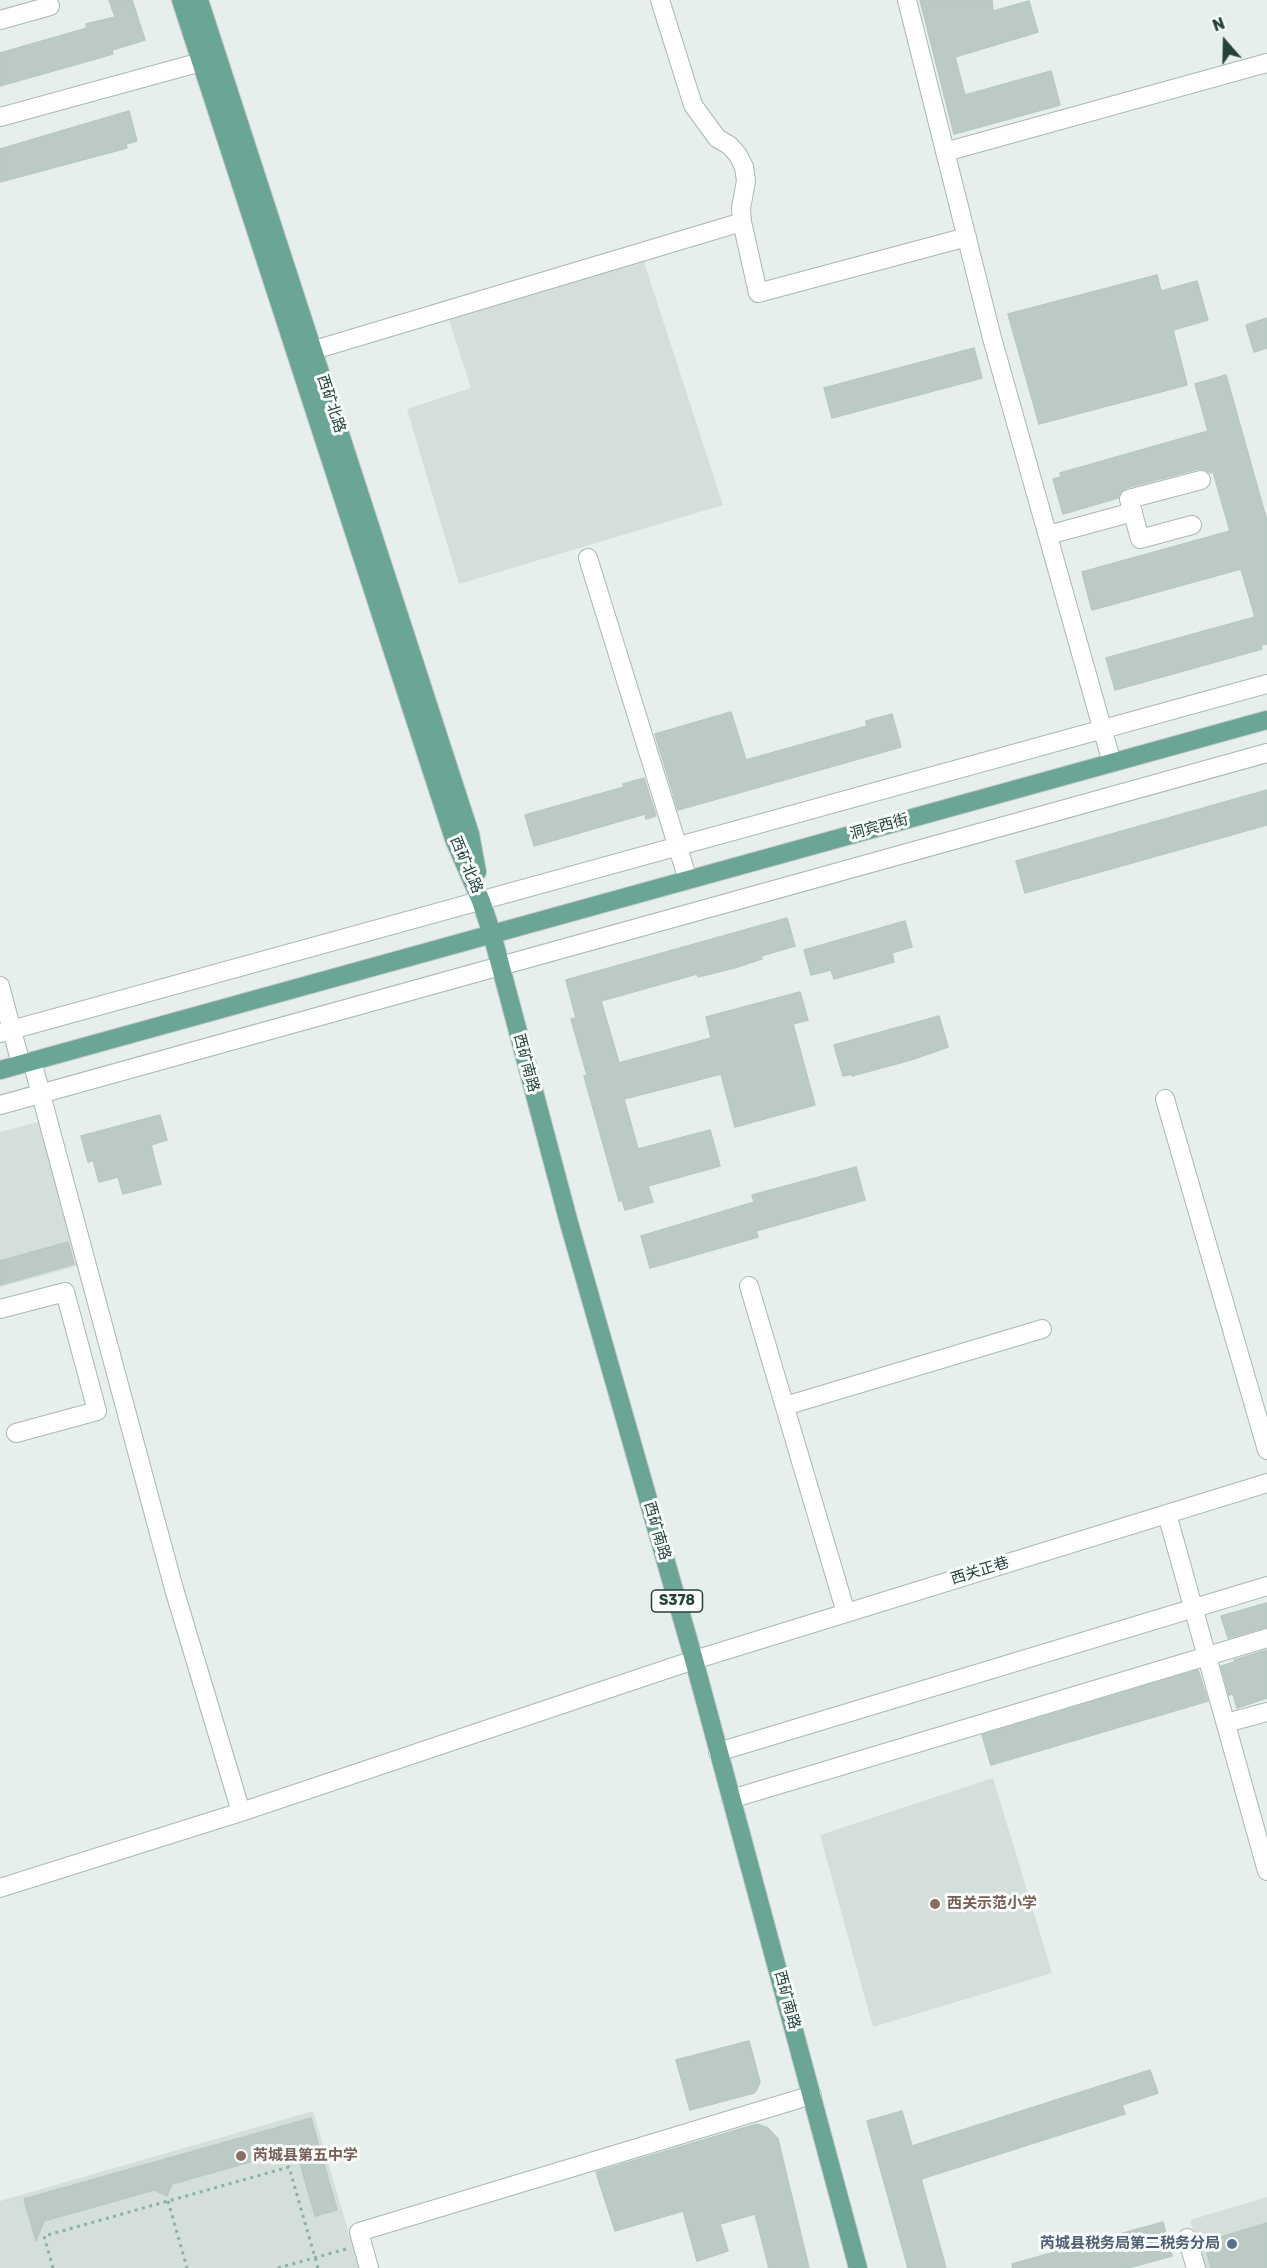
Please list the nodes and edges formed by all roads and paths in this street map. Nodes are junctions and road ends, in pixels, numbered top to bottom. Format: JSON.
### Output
{"nodes":[{"id":1,"x":181,"y":0,"type":"edge"},
{"id":2,"x":199,"y":0,"type":"edge"},
{"id":3,"x":660,"y":0,"type":"edge"},
{"id":4,"x":907,"y":0,"type":"edge"},
{"id":5,"x":50,"y":6,"type":"dead end"},
{"id":6,"x":0,"y":20,"type":"edge"},
{"id":7,"x":201,"y":62,"type":"junction"},
{"id":8,"x":1267,"y":63,"type":"edge"},
{"id":9,"x":0,"y":117,"type":"edge"},
{"id":10,"x":945,"y":152,"type":"junction"},
{"id":11,"x":742,"y":222,"type":"junction"},
{"id":12,"x":967,"y":237,"type":"junction"},
{"id":13,"x":314,"y":350,"type":"junction"},
{"id":14,"x":1202,"y":480,"type":"dead end"},
{"id":15,"x":1133,"y":512,"type":"junction"},
{"id":16,"x":1192,"y":525,"type":"dead end"},
{"id":17,"x":1048,"y":535,"type":"junction"},
{"id":18,"x":588,"y":558,"type":"dead end"},
{"id":19,"x":1267,"y":684,"type":"edge"},
{"id":20,"x":1267,"y":720,"type":"edge"},
{"id":21,"x":1103,"y":729,"type":"junction"},
{"id":22,"x":1267,"y":753,"type":"edge"},
{"id":23,"x":1112,"y":763,"type":"junction"},
{"id":24,"x":678,"y":847,"type":"junction"},
{"id":25,"x":688,"y":880,"type":"junction"},
{"id":26,"x":482,"y":901,"type":"junction"},
{"id":27,"x":492,"y":934,"type":"junction"},
{"id":28,"x":500,"y":965,"type":"junction"},
{"id":29,"x":0,"y":986,"type":"edge"},
{"id":30,"x":6,"y":1031,"type":"edge"},
{"id":31,"x":27,"y":1062,"type":"junction"},
{"id":32,"x":0,"y":1070,"type":"edge"},
{"id":33,"x":41,"y":1094,"type":"junction"},
{"id":34,"x":1165,"y":1100,"type":"dead end"},
{"id":35,"x":0,"y":1105,"type":"edge"},
{"id":36,"x":749,"y":1286,"type":"dead end"},
{"id":37,"x":0,"y":1309,"type":"edge"},
{"id":38,"x":1042,"y":1329,"type":"dead end"},
{"id":39,"x":123,"y":1404,"type":"junction"},
{"id":40,"x":785,"y":1406,"type":"junction"},
{"id":41,"x":97,"y":1411,"type":"junction"},
{"id":42,"x":16,"y":1433,"type":"dead end"},
{"id":43,"x":1267,"y":1450,"type":"edge"},
{"id":44,"x":1267,"y":1483,"type":"edge"},
{"id":45,"x":1167,"y":1514,"type":"junction"},
{"id":46,"x":1267,"y":1587,"type":"edge"},
{"id":47,"x":1194,"y":1608,"type":"junction"},
{"id":48,"x":846,"y":1612,"type":"junction"},
{"id":49,"x":1267,"y":1638,"type":"edge"},
{"id":50,"x":1207,"y":1656,"type":"junction"},
{"id":51,"x":694,"y":1660,"type":"junction"},
{"id":52,"x":1267,"y":1712,"type":"edge"},
{"id":53,"x":1226,"y":1723,"type":"junction"},
{"id":54,"x":718,"y":1752,"type":"junction"},
{"id":55,"x":730,"y":1799,"type":"junction"},
{"id":56,"x":241,"y":1812,"type":"junction"},
{"id":57,"x":1267,"y":1871,"type":"edge"},
{"id":58,"x":0,"y":1887,"type":"edge"},
{"id":59,"x":812,"y":2095,"type":"junction"},
{"id":60,"x":168,"y":2201,"type":"junction"},
{"id":61,"x":361,"y":2238,"type":"junction"},
{"id":62,"x":1188,"y":2238,"type":"dead end"},
{"id":63,"x":315,"y":2258,"type":"junction"},
{"id":64,"x":53,"y":2268,"type":"edge"},
{"id":65,"x":187,"y":2268,"type":"edge"},
{"id":66,"x":278,"y":2268,"type":"edge"},
{"id":67,"x":318,"y":2268,"type":"edge"},
{"id":68,"x":369,"y":2268,"type":"edge"},
{"id":69,"x":858,"y":2268,"type":"edge"},
{"id":70,"x":1196,"y":2268,"type":"edge"}],
"edges":[{"from":1,"to":7,"type":"main road","name":"西矿北路"},
{"from":2,"to":13,"type":"main road","name":"西矿北路"},
{"from":3,"to":11,"type":"street"},
{"from":4,"to":10,"type":"street"},
{"from":5,"to":6,"type":"street"},
{"from":7,"to":9,"type":"street"},
{"from":7,"to":26,"type":"main road","name":"西矿北路"},
{"from":8,"to":10,"type":"street"},
{"from":10,"to":12,"type":"street"},
{"from":11,"to":12,"type":"street"},
{"from":11,"to":13,"type":"street"},
{"from":12,"to":17,"type":"street"},
{"from":13,"to":26,"type":"main road","name":"西矿北路"},
{"from":14,"to":15,"type":"street"},
{"from":15,"to":16,"type":"street"},
{"from":15,"to":17,"type":"street"},
{"from":17,"to":21,"type":"street"},
{"from":18,"to":24,"type":"street"},
{"from":19,"to":21,"type":"street"},
{"from":20,"to":23,"type":"main road","name":"洞宾西街"},
{"from":21,"to":23,"type":"street"},
{"from":21,"to":24,"type":"street"},
{"from":22,"to":28,"type":"street"},
{"from":23,"to":25,"type":"main road","name":"洞宾西街"},
{"from":24,"to":25,"type":"street"},
{"from":24,"to":26,"type":"street"},
{"from":25,"to":27,"type":"main road","name":"洞宾西街"},
{"from":26,"to":27,"type":"main road","name":"西矿南路"},
{"from":26,"to":30,"type":"street"},
{"from":27,"to":28,"type":"main road","name":"西矿南路","number":"S378"},
{"from":27,"to":31,"type":"main road","name":"洞宾西街"},
{"from":28,"to":33,"type":"street"},
{"from":28,"to":51,"type":"main road","name":"西矿南路","number":"S378"},
{"from":29,"to":30,"type":"street"},
{"from":30,"to":31,"type":"street"},
{"from":31,"to":32,"type":"main road","name":"洞宾西街"},
{"from":31,"to":33,"type":"street"},
{"from":33,"to":35,"type":"street"},
{"from":33,"to":39,"type":"street"},
{"from":34,"to":43,"type":"street"},
{"from":36,"to":40,"type":"street"},
{"from":37,"to":41,"type":"street"},
{"from":38,"to":40,"type":"street"},
{"from":39,"to":41,"type":"street"},
{"from":39,"to":56,"type":"street"},
{"from":40,"to":48,"type":"street"},
{"from":41,"to":42,"type":"street"},
{"from":44,"to":45,"type":"street","name":"西关正巷"},
{"from":45,"to":47,"type":"street"},
{"from":45,"to":48,"type":"street","name":"西关正巷"},
{"from":46,"to":47,"type":"street"},
{"from":47,"to":50,"type":"street"},
{"from":47,"to":54,"type":"street"},
{"from":48,"to":51,"type":"street","name":"西关正巷"},
{"from":49,"to":50,"type":"street"},
{"from":50,"to":53,"type":"street"},
{"from":50,"to":55,"type":"street"},
{"from":51,"to":54,"type":"main road","name":"西矿南路","number":"S378"},
{"from":51,"to":56,"type":"street","name":"西关正巷"},
{"from":52,"to":53,"type":"street"},
{"from":53,"to":57,"type":"street"},
{"from":54,"to":55,"type":"main road","name":"西矿南路","number":"S378"},
{"from":55,"to":59,"type":"main road","name":"西矿南路","number":"S378"},
{"from":56,"to":58,"type":"street","name":"西关正巷"},
{"from":59,"to":61,"type":"street"},
{"from":59,"to":69,"type":"main road","name":"西矿南路","number":"S378"},
{"from":60,"to":63,"type":"path"},
{"from":60,"to":64,"type":"path"},
{"from":60,"to":65,"type":"path"},
{"from":61,"to":63,"type":"path"},
{"from":61,"to":68,"type":"street"},
{"from":62,"to":70,"type":"street"},
{"from":63,"to":66,"type":"path"},
{"from":63,"to":67,"type":"path"}]}
